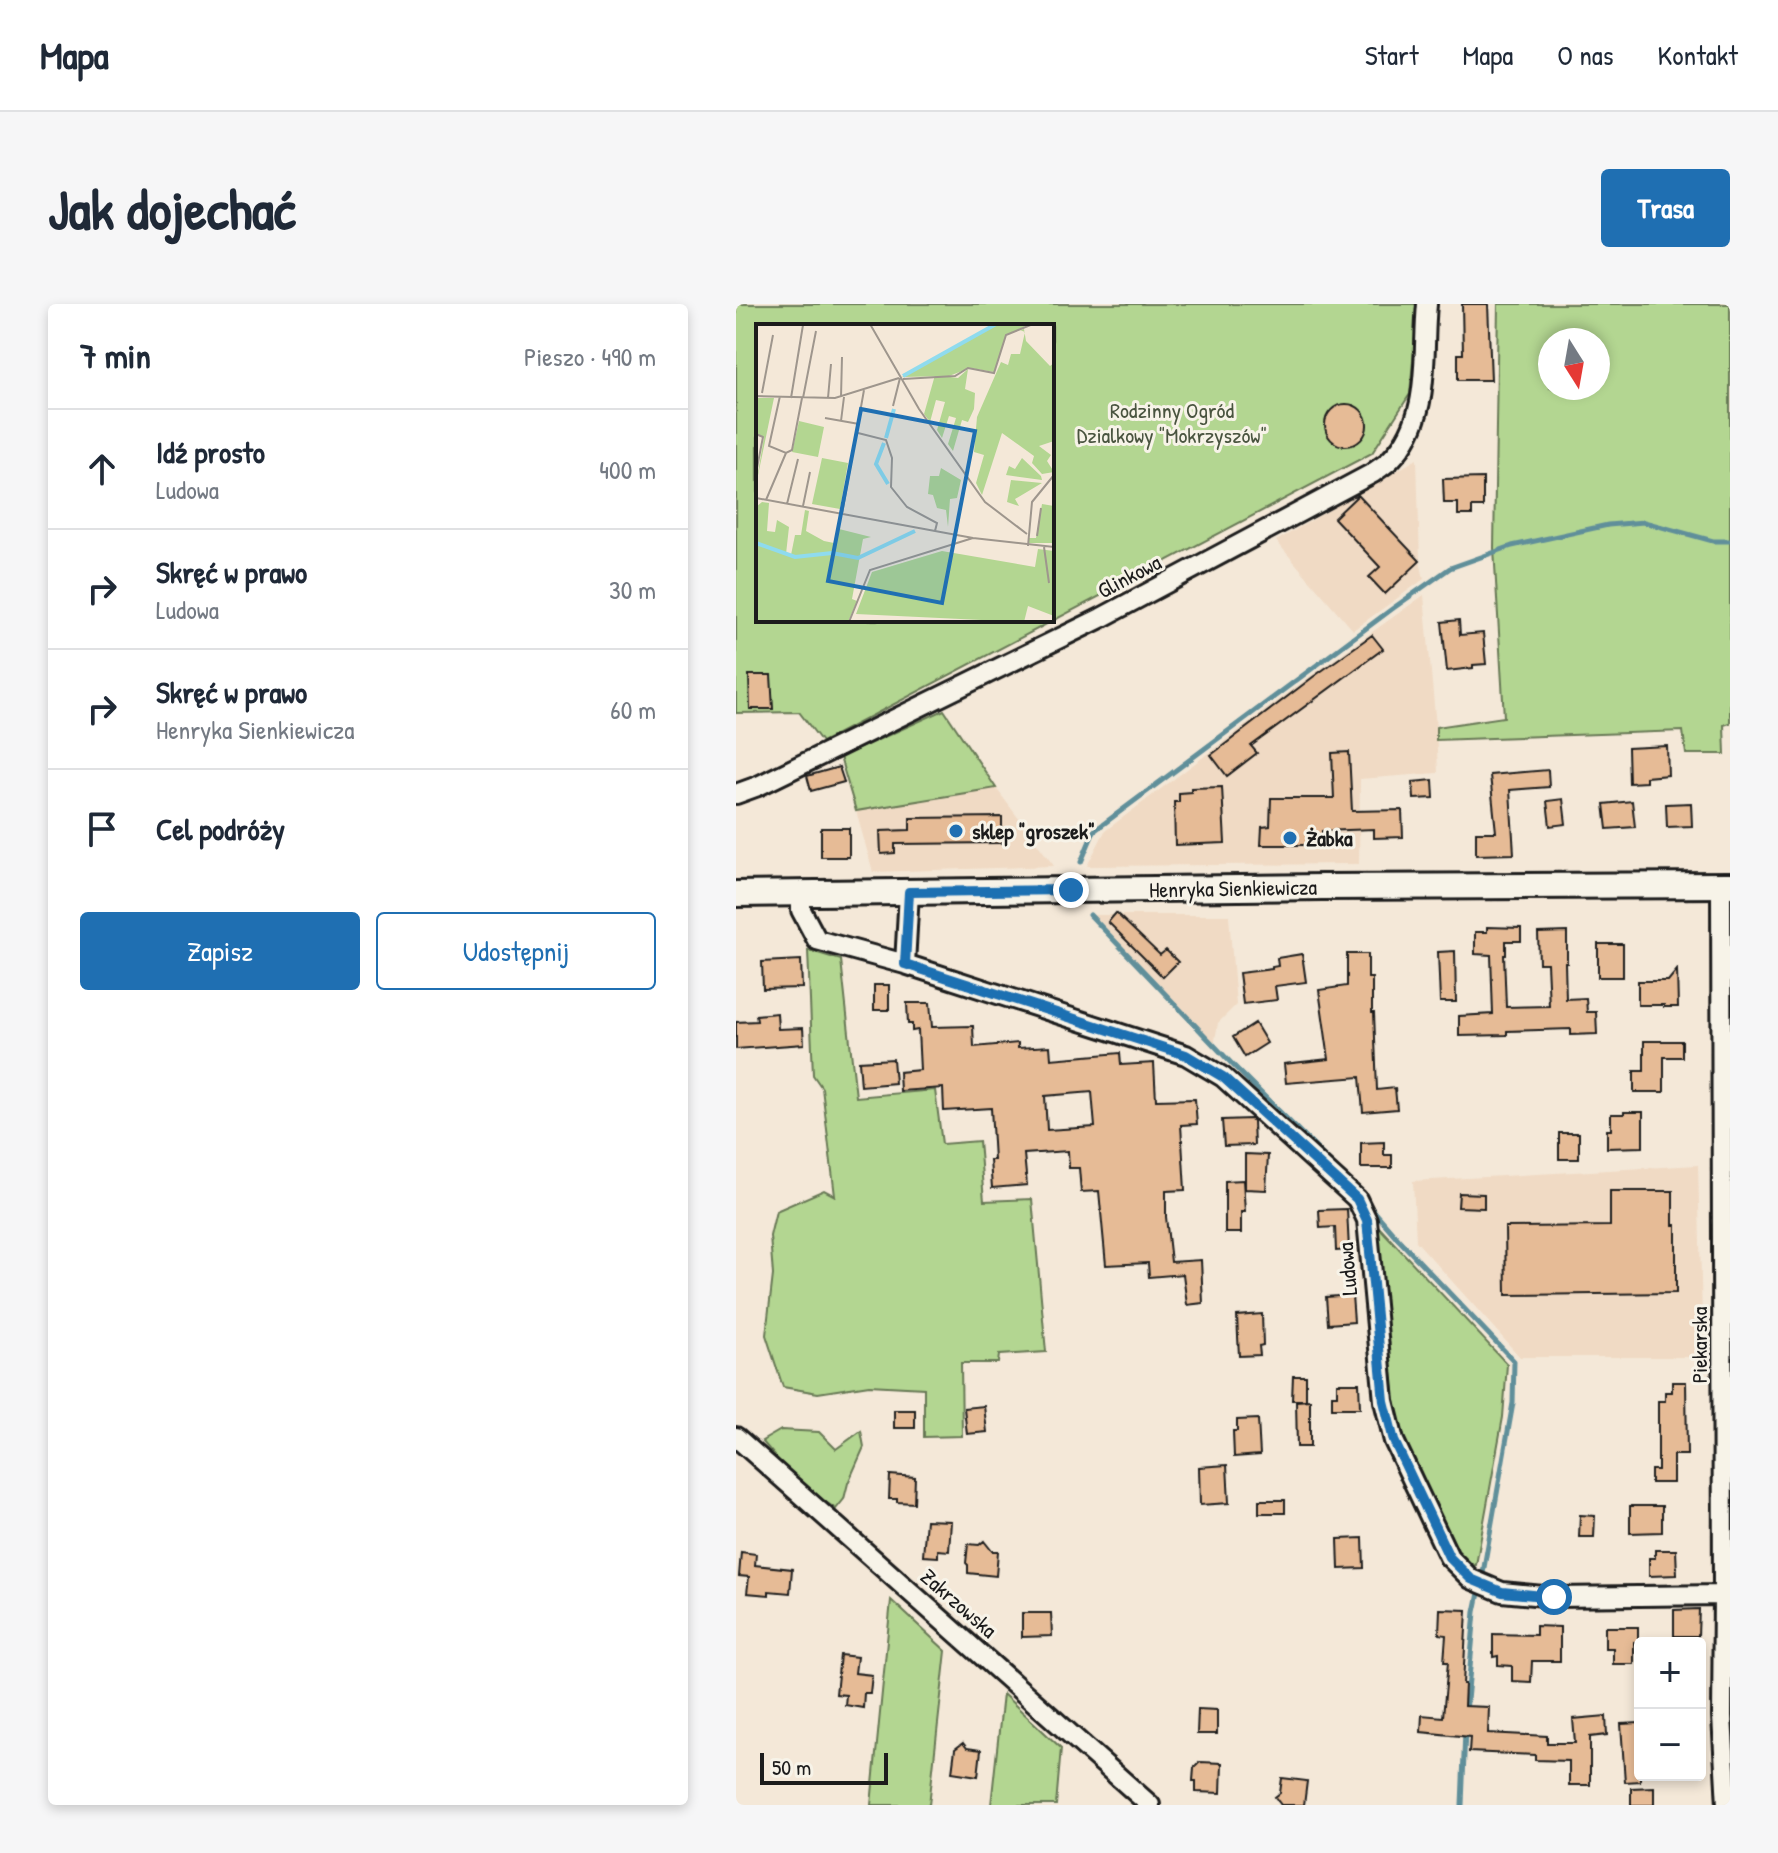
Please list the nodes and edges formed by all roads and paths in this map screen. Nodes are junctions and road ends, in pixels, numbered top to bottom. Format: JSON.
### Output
{"nodes":[{"id":1,"x":1427,"y":304,"type":"edge"},
{"id":2,"x":736,"y":794,"type":"edge"},
{"id":3,"x":1726,"y":885,"type":"edge"},
{"id":4,"x":909,"y":892,"type":"junction"},
{"id":5,"x":801,"y":893,"type":"junction"},
{"id":6,"x":736,"y":894,"type":"edge"},
{"id":7,"x":905,"y":964,"type":"junction"},
{"id":8,"x":736,"y":1437,"type":"edge"},
{"id":9,"x":1723,"y":1595,"type":"junction"},
{"id":10,"x":1150,"y":1805,"type":"edge"},
{"id":11,"x":1727,"y":1805,"type":"edge"}],
"edges":[{"from":1,"to":2,"type":"street","name":"Glinkowa"},
{"from":3,"to":4,"type":"main road","name":"Henryka Sienkiewicza"},
{"from":3,"to":9,"type":"street","name":"Piekarska"},
{"from":4,"to":5,"type":"main road","name":"Henryka Sienkiewicza"},
{"from":4,"to":7,"type":"street"},
{"from":5,"to":6,"type":"main road","name":"Henryka Sienkiewicza"},
{"from":5,"to":7,"type":"street","name":"Ludowa"},
{"from":7,"to":9,"type":"street","name":"Ludowa"},
{"from":8,"to":10,"type":"street","name":"Zakrzowska"},
{"from":9,"to":11,"type":"street","name":"Piekarska"}]}
